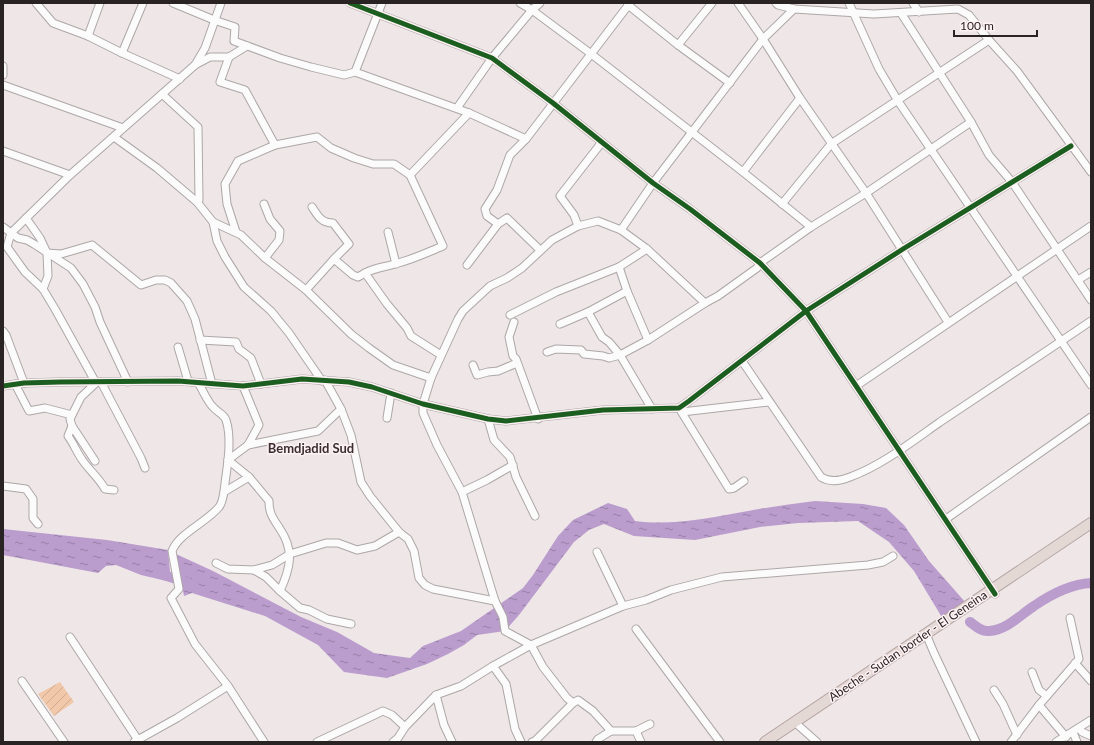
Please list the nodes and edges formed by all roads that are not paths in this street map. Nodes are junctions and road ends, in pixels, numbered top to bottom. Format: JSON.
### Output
{"nodes":[{"id":1,"x":36,"y":3,"type":"edge"},
{"id":2,"x":100,"y":3,"type":"edge"},
{"id":3,"x":143,"y":3,"type":"edge"},
{"id":4,"x":173,"y":3,"type":"edge"},
{"id":5,"x":221,"y":3,"type":"edge"},
{"id":6,"x":350,"y":3,"type":"edge"},
{"id":7,"x":382,"y":3,"type":"edge"},
{"id":8,"x":520,"y":3,"type":"edge"},
{"id":9,"x":540,"y":3,"type":"edge"},
{"id":10,"x":712,"y":3,"type":"edge"},
{"id":11,"x":738,"y":3,"type":"edge"},
{"id":12,"x":776,"y":3,"type":"edge"},
{"id":13,"x":849,"y":3,"type":"edge"},
{"id":14,"x":913,"y":3,"type":"edge"},
{"id":15,"x":629,"y":4,"type":"edge"},
{"id":16,"x":794,"y":9,"type":"junction"},
{"id":17,"x":532,"y":10,"type":"junction"},
{"id":18,"x":919,"y":12,"type":"junction"},
{"id":19,"x":901,"y":13,"type":"junction"},
{"id":20,"x":378,"y":14,"type":"junction"},
{"id":21,"x":854,"y":14,"type":"junction"},
{"id":22,"x":214,"y":20,"type":"junction"},
{"id":23,"x":88,"y":36,"type":"junction"},
{"id":24,"x":763,"y":39,"type":"junction"},
{"id":25,"x":989,"y":40,"type":"junction"},
{"id":26,"x":678,"y":45,"type":"junction"},
{"id":27,"x":247,"y":46,"type":"junction"},
{"id":28,"x":122,"y":53,"type":"junction"},
{"id":29,"x":590,"y":53,"type":"junction"},
{"id":30,"x":229,"y":57,"type":"junction"},
{"id":31,"x":492,"y":58,"type":"junction"},
{"id":32,"x":195,"y":65,"type":"junction"},
{"id":33,"x":3,"y":66,"type":"edge"},
{"id":34,"x":355,"y":72,"type":"junction"},
{"id":35,"x":939,"y":72,"type":"junction"},
{"id":36,"x":3,"y":75,"type":"edge"},
{"id":37,"x":180,"y":79,"type":"junction"},
{"id":38,"x":730,"y":83,"type":"junction"},
{"id":39,"x":3,"y":85,"type":"edge"},
{"id":40,"x":162,"y":94,"type":"junction"},
{"id":41,"x":800,"y":98,"type":"junction"},
{"id":42,"x":898,"y":101,"type":"junction"},
{"id":43,"x":553,"y":103,"type":"junction"},
{"id":44,"x":457,"y":108,"type":"junction"},
{"id":45,"x":469,"y":113,"type":"junction"},
{"id":46,"x":971,"y":122,"type":"junction"},
{"id":47,"x":123,"y":128,"type":"junction"},
{"id":48,"x":692,"y":132,"type":"junction"},
{"id":49,"x":114,"y":137,"type":"junction"},
{"id":50,"x":526,"y":139,"type":"junction"},
{"id":51,"x":602,"y":142,"type":"junction"},
{"id":52,"x":831,"y":144,"type":"junction"},
{"id":53,"x":275,"y":145,"type":"junction"},
{"id":54,"x":1070,"y":146,"type":"junction"},
{"id":55,"x":930,"y":149,"type":"junction"},
{"id":56,"x":3,"y":151,"type":"edge"},
{"id":57,"x":742,"y":172,"type":"junction"},
{"id":58,"x":1091,"y":172,"type":"edge"},
{"id":59,"x":70,"y":175,"type":"junction"},
{"id":60,"x":410,"y":175,"type":"junction"},
{"id":61,"x":1012,"y":182,"type":"junction"},
{"id":62,"x":653,"y":183,"type":"junction"},
{"id":63,"x":866,"y":193,"type":"junction"},
{"id":64,"x":196,"y":202,"type":"junction"},
{"id":65,"x":264,"y":204,"type":"dead end"},
{"id":66,"x":782,"y":204,"type":"junction"},
{"id":67,"x":312,"y":207,"type":"dead end"},
{"id":68,"x":970,"y":208,"type":"junction"},
{"id":69,"x":26,"y":218,"type":"junction"},
{"id":70,"x":213,"y":222,"type":"junction"},
{"id":71,"x":498,"y":224,"type":"junction"},
{"id":72,"x":578,"y":226,"type":"junction"},
{"id":73,"x":1091,"y":226,"type":"edge"},
{"id":74,"x":3,"y":227,"type":"edge"},
{"id":75,"x":811,"y":227,"type":"junction"},
{"id":76,"x":621,"y":230,"type":"junction"},
{"id":77,"x":236,"y":232,"type":"junction"},
{"id":78,"x":388,"y":232,"type":"dead end"},
{"id":79,"x":11,"y":233,"type":"junction"},
{"id":80,"x":5,"y":249,"type":"edge"},
{"id":81,"x":647,"y":249,"type":"junction"},
{"id":82,"x":903,"y":249,"type":"junction"},
{"id":83,"x":1057,"y":249,"type":"junction"},
{"id":84,"x":540,"y":250,"type":"junction"},
{"id":85,"x":47,"y":253,"type":"junction"},
{"id":86,"x":265,"y":258,"type":"junction"},
{"id":87,"x":334,"y":259,"type":"junction"},
{"id":88,"x":760,"y":263,"type":"junction"},
{"id":89,"x":396,"y":264,"type":"junction"},
{"id":90,"x":466,"y":265,"type":"dead end"},
{"id":91,"x":619,"y":267,"type":"junction"},
{"id":92,"x":1091,"y":272,"type":"edge"},
{"id":93,"x":365,"y":273,"type":"junction"},
{"id":94,"x":1016,"y":277,"type":"junction"},
{"id":95,"x":1078,"y":280,"type":"junction"},
{"id":96,"x":42,"y":289,"type":"junction"},
{"id":97,"x":306,"y":290,"type":"junction"},
{"id":98,"x":627,"y":291,"type":"junction"},
{"id":99,"x":1091,"y":300,"type":"edge"},
{"id":100,"x":705,"y":303,"type":"junction"},
{"id":101,"x":806,"y":311,"type":"junction"},
{"id":102,"x":588,"y":312,"type":"junction"},
{"id":103,"x":1091,"y":321,"type":"edge"},
{"id":104,"x":948,"y":322,"type":"junction"},
{"id":105,"x":560,"y":324,"type":"dead end"},
{"id":106,"x":3,"y":331,"type":"edge"},
{"id":107,"x":200,"y":340,"type":"junction"},
{"id":108,"x":648,"y":340,"type":"junction"},
{"id":109,"x":1061,"y":342,"type":"junction"},
{"id":110,"x":178,"y":347,"type":"dead end"},
{"id":111,"x":547,"y":352,"type":"dead end"},
{"id":112,"x":441,"y":355,"type":"junction"},
{"id":113,"x":620,"y":355,"type":"junction"},
{"id":114,"x":742,"y":361,"type":"junction"},
{"id":115,"x":517,"y":363,"type":"junction"},
{"id":116,"x":473,"y":365,"type":"dead end"},
{"id":117,"x":431,"y":378,"type":"junction"},
{"id":118,"x":323,"y":380,"type":"junction"},
{"id":119,"x":99,"y":382,"type":"junction"},
{"id":120,"x":128,"y":382,"type":"junction"},
{"id":121,"x":188,"y":382,"type":"junction"},
{"id":122,"x":24,"y":383,"type":"junction"},
{"id":123,"x":198,"y":383,"type":"junction"},
{"id":124,"x":16,"y":384,"type":"junction"},
{"id":125,"x":212,"y":384,"type":"junction"},
{"id":126,"x":261,"y":384,"type":"junction"},
{"id":127,"x":1091,"y":385,"type":"edge"},
{"id":128,"x":3,"y":386,"type":"edge"},
{"id":129,"x":243,"y":386,"type":"junction"},
{"id":130,"x":856,"y":386,"type":"junction"},
{"id":131,"x":391,"y":393,"type":"junction"},
{"id":132,"x":769,"y":402,"type":"junction"},
{"id":133,"x":423,"y":404,"type":"junction"},
{"id":134,"x":341,"y":409,"type":"junction"},
{"id":135,"x":652,"y":409,"type":"junction"},
{"id":136,"x":680,"y":410,"type":"junction"},
{"id":137,"x":72,"y":415,"type":"junction"},
{"id":138,"x":1091,"y":417,"type":"edge"},
{"id":139,"x":387,"y":418,"type":"dead end"},
{"id":140,"x":538,"y":418,"type":"junction"},
{"id":141,"x":488,"y":419,"type":"junction"},
{"id":142,"x":72,"y":426,"type":"junction"},
{"id":143,"x":248,"y":445,"type":"junction"},
{"id":144,"x":898,"y":450,"type":"junction"},
{"id":145,"x":228,"y":460,"type":"junction"},
{"id":146,"x":95,"y":461,"type":"dead end"},
{"id":147,"x":513,"y":465,"type":"junction"},
{"id":148,"x":145,"y":468,"type":"dead end"},
{"id":149,"x":249,"y":478,"type":"junction"},
{"id":150,"x":744,"y":481,"type":"dead end"},
{"id":151,"x":3,"y":486,"type":"edge"},
{"id":152,"x":114,"y":490,"type":"dead end"},
{"id":153,"x":224,"y":492,"type":"junction"},
{"id":154,"x":462,"y":492,"type":"junction"},
{"id":155,"x":535,"y":516,"type":"dead end"},
{"id":156,"x":946,"y":519,"type":"junction"},
{"id":157,"x":1091,"y":523,"type":"edge"},
{"id":158,"x":38,"y":524,"type":"dead end"},
{"id":159,"x":1091,"y":530,"type":"edge"},
{"id":160,"x":399,"y":532,"type":"junction"},
{"id":161,"x":597,"y":552,"type":"dead end"},
{"id":162,"x":290,"y":554,"type":"junction"},
{"id":163,"x":893,"y":556,"type":"dead end"},
{"id":164,"x":216,"y":563,"type":"dead end"},
{"id":165,"x":254,"y":570,"type":"junction"},
{"id":166,"x":280,"y":591,"type":"junction"},
{"id":167,"x":994,"y":592,"type":"junction"},
{"id":168,"x":495,"y":601,"type":"junction"},
{"id":169,"x":623,"y":606,"type":"junction"},
{"id":170,"x":1070,"y":618,"type":"dead end"},
{"id":171,"x":351,"y":624,"type":"dead end"},
{"id":172,"x":636,"y":629,"type":"dead end"},
{"id":173,"x":70,"y":637,"type":"dead end"},
{"id":174,"x":928,"y":637,"type":"junction"},
{"id":175,"x":531,"y":645,"type":"junction"},
{"id":176,"x":891,"y":661,"type":"junction"},
{"id":177,"x":1075,"y":664,"type":"junction"},
{"id":178,"x":493,"y":666,"type":"junction"},
{"id":179,"x":1032,"y":672,"type":"dead end"},
{"id":180,"x":22,"y":681,"type":"dead end"},
{"id":181,"x":1091,"y":681,"type":"edge"},
{"id":182,"x":228,"y":686,"type":"junction"},
{"id":183,"x":994,"y":690,"type":"dead end"},
{"id":184,"x":436,"y":695,"type":"junction"},
{"id":185,"x":1047,"y":696,"type":"junction"},
{"id":186,"x":573,"y":703,"type":"junction"},
{"id":187,"x":1039,"y":705,"type":"junction"},
{"id":188,"x":1091,"y":720,"type":"edge"},
{"id":189,"x":650,"y":724,"type":"dead end"},
{"id":190,"x":799,"y":726,"type":"junction"},
{"id":191,"x":404,"y":727,"type":"junction"},
{"id":192,"x":1076,"y":730,"type":"junction"},
{"id":193,"x":610,"y":731,"type":"junction"},
{"id":194,"x":636,"y":731,"type":"junction"},
{"id":195,"x":1091,"y":736,"type":"edge"},
{"id":196,"x":1066,"y":737,"type":"junction"},
{"id":197,"x":1013,"y":740,"type":"edge"},
{"id":198,"x":136,"y":741,"type":"edge"},
{"id":199,"x":64,"y":742,"type":"edge"},
{"id":200,"x":264,"y":742,"type":"edge"},
{"id":201,"x":317,"y":742,"type":"edge"},
{"id":202,"x":393,"y":742,"type":"edge"},
{"id":203,"x":452,"y":742,"type":"edge"},
{"id":204,"x":521,"y":742,"type":"edge"},
{"id":205,"x":532,"y":742,"type":"edge"},
{"id":206,"x":596,"y":742,"type":"edge"},
{"id":207,"x":641,"y":742,"type":"edge"},
{"id":208,"x":720,"y":742,"type":"edge"},
{"id":209,"x":765,"y":742,"type":"edge"},
{"id":210,"x":775,"y":742,"type":"edge"},
{"id":211,"x":817,"y":742,"type":"edge"},
{"id":212,"x":976,"y":742,"type":"edge"},
{"id":213,"x":1056,"y":742,"type":"edge"},
{"id":214,"x":1077,"y":742,"type":"edge"}],
"edges":[{"from":1,"to":23,"type":"street"},
{"from":2,"to":23,"type":"street"},
{"from":3,"to":28,"type":"street"},
{"from":4,"to":22,"type":"street"},
{"from":5,"to":22,"type":"street"},
{"from":6,"to":20,"type":"street"},
{"from":7,"to":20,"type":"street"},
{"from":8,"to":17,"type":"street"},
{"from":9,"to":17,"type":"street"},
{"from":10,"to":26,"type":"street"},
{"from":11,"to":24,"type":"street"},
{"from":12,"to":16,"type":"street"},
{"from":13,"to":21,"type":"street"},
{"from":14,"to":18,"type":"street"},
{"from":15,"to":26,"type":"street"},
{"from":15,"to":29,"type":"street"},
{"from":16,"to":21,"type":"street"},
{"from":16,"to":24,"type":"street"},
{"from":17,"to":29,"type":"street"},
{"from":17,"to":31,"type":"street"},
{"from":18,"to":19,"type":"street"},
{"from":18,"to":25,"type":"street"},
{"from":19,"to":21,"type":"street"},
{"from":19,"to":35,"type":"street"},
{"from":20,"to":31,"type":"street"},
{"from":20,"to":34,"type":"street"},
{"from":21,"to":42,"type":"street"},
{"from":22,"to":27,"type":"street"},
{"from":22,"to":32,"type":"street"},
{"from":23,"to":28,"type":"street"},
{"from":24,"to":38,"type":"street"},
{"from":24,"to":41,"type":"street"},
{"from":25,"to":35,"type":"street"},
{"from":25,"to":54,"type":"street"},
{"from":26,"to":38,"type":"street"},
{"from":27,"to":30,"type":"street"},
{"from":27,"to":34,"type":"street"},
{"from":28,"to":37,"type":"street"},
{"from":29,"to":43,"type":"street"},
{"from":29,"to":48,"type":"street"},
{"from":30,"to":32,"type":"street"},
{"from":30,"to":53,"type":"street"},
{"from":31,"to":43,"type":"street"},
{"from":31,"to":44,"type":"street"},
{"from":32,"to":37,"type":"street"},
{"from":33,"to":36,"type":"street"},
{"from":34,"to":44,"type":"street"},
{"from":35,"to":42,"type":"street"},
{"from":35,"to":46,"type":"street"},
{"from":37,"to":40,"type":"street"},
{"from":38,"to":48,"type":"street"},
{"from":39,"to":47,"type":"street"},
{"from":40,"to":47,"type":"street"},
{"from":40,"to":64,"type":"street"},
{"from":41,"to":52,"type":"street"},
{"from":41,"to":57,"type":"street"},
{"from":42,"to":52,"type":"street"},
{"from":42,"to":55,"type":"street"},
{"from":43,"to":50,"type":"street"},
{"from":43,"to":51,"type":"street"},
{"from":44,"to":45,"type":"street"},
{"from":45,"to":50,"type":"street"},
{"from":45,"to":60,"type":"street"},
{"from":46,"to":55,"type":"street"},
{"from":46,"to":61,"type":"street"},
{"from":47,"to":49,"type":"street"},
{"from":48,"to":57,"type":"street"},
{"from":48,"to":62,"type":"street"},
{"from":49,"to":59,"type":"street"},
{"from":49,"to":64,"type":"street"},
{"from":50,"to":71,"type":"street"},
{"from":51,"to":62,"type":"street"},
{"from":51,"to":72,"type":"street"},
{"from":52,"to":63,"type":"street"},
{"from":52,"to":66,"type":"street"},
{"from":53,"to":60,"type":"street"},
{"from":53,"to":77,"type":"street"},
{"from":54,"to":58,"type":"street"},
{"from":54,"to":61,"type":"street"},
{"from":55,"to":63,"type":"street"},
{"from":55,"to":68,"type":"street"},
{"from":56,"to":59,"type":"street"},
{"from":57,"to":66,"type":"street"},
{"from":59,"to":69,"type":"street"},
{"from":60,"to":89,"type":"street"},
{"from":61,"to":68,"type":"street"},
{"from":61,"to":83,"type":"street"},
{"from":62,"to":76,"type":"street"},
{"from":62,"to":88,"type":"street"},
{"from":63,"to":75,"type":"street"},
{"from":63,"to":82,"type":"street"},
{"from":64,"to":70,"type":"street"},
{"from":65,"to":86,"type":"street"},
{"from":66,"to":75,"type":"street"},
{"from":67,"to":87,"type":"street"},
{"from":68,"to":82,"type":"street"},
{"from":68,"to":94,"type":"street"},
{"from":69,"to":79,"type":"street"},
{"from":69,"to":85,"type":"street"},
{"from":70,"to":77,"type":"street"},
{"from":70,"to":118,"type":"street"},
{"from":71,"to":84,"type":"street"},
{"from":71,"to":90,"type":"street"},
{"from":72,"to":76,"type":"street"},
{"from":72,"to":84,"type":"street"},
{"from":73,"to":83,"type":"street"},
{"from":74,"to":79,"type":"street"},
{"from":75,"to":88,"type":"street"},
{"from":76,"to":81,"type":"street"},
{"from":77,"to":86,"type":"street"},
{"from":78,"to":89,"type":"street"},
{"from":79,"to":80,"type":"street"},
{"from":79,"to":85,"type":"street"},
{"from":80,"to":96,"type":"street"},
{"from":81,"to":91,"type":"street"},
{"from":81,"to":100,"type":"street"},
{"from":82,"to":101,"type":"street"},
{"from":82,"to":104,"type":"street"},
{"from":83,"to":94,"type":"street"},
{"from":83,"to":95,"type":"street"},
{"from":84,"to":112,"type":"street"},
{"from":85,"to":96,"type":"street"},
{"from":85,"to":107,"type":"street"},
{"from":85,"to":120,"type":"street"},
{"from":86,"to":97,"type":"street"},
{"from":87,"to":93,"type":"street"},
{"from":87,"to":97,"type":"street"},
{"from":88,"to":100,"type":"street"},
{"from":88,"to":101,"type":"street"},
{"from":89,"to":93,"type":"street"},
{"from":91,"to":98,"type":"street"},
{"from":91,"to":115,"type":"street"},
{"from":92,"to":95,"type":"street"},
{"from":93,"to":112,"type":"street"},
{"from":94,"to":104,"type":"street"},
{"from":94,"to":109,"type":"street"},
{"from":95,"to":99,"type":"street"},
{"from":96,"to":119,"type":"street"},
{"from":97,"to":117,"type":"street"},
{"from":98,"to":102,"type":"street"},
{"from":98,"to":108,"type":"street"},
{"from":100,"to":108,"type":"street"},
{"from":101,"to":114,"type":"street"},
{"from":101,"to":130,"type":"street"},
{"from":102,"to":105,"type":"street"},
{"from":102,"to":113,"type":"street"},
{"from":103,"to":109,"type":"street"},
{"from":104,"to":130,"type":"street"},
{"from":106,"to":122,"type":"street"},
{"from":107,"to":125,"type":"street"},
{"from":107,"to":126,"type":"street"},
{"from":108,"to":113,"type":"street"},
{"from":109,"to":127,"type":"street"},
{"from":109,"to":144,"type":"street"},
{"from":110,"to":121,"type":"street"},
{"from":111,"to":113,"type":"street"},
{"from":112,"to":117,"type":"street"},
{"from":113,"to":135,"type":"street"},
{"from":114,"to":132,"type":"street"},
{"from":114,"to":136,"type":"street"},
{"from":115,"to":116,"type":"street"},
{"from":115,"to":140,"type":"street"},
{"from":117,"to":133,"type":"street"},
{"from":118,"to":126,"type":"street"},
{"from":118,"to":131,"type":"street"},
{"from":118,"to":134,"type":"street"},
{"from":119,"to":120,"type":"street"},
{"from":119,"to":122,"type":"street"},
{"from":119,"to":137,"type":"street"},
{"from":119,"to":148,"type":"street"},
{"from":120,"to":121,"type":"street"},
{"from":121,"to":123,"type":"street"},
{"from":122,"to":124,"type":"street"},
{"from":123,"to":125,"type":"street"},
{"from":123,"to":145,"type":"street"},
{"from":124,"to":128,"type":"street"},
{"from":124,"to":137,"type":"street"},
{"from":125,"to":129,"type":"street"},
{"from":126,"to":129,"type":"street"},
{"from":129,"to":143,"type":"street"},
{"from":130,"to":144,"type":"street"},
{"from":131,"to":133,"type":"street"},
{"from":131,"to":139,"type":"street"},
{"from":132,"to":136,"type":"street"},
{"from":132,"to":144,"type":"street"},
{"from":133,"to":141,"type":"street"},
{"from":133,"to":154,"type":"street"},
{"from":134,"to":143,"type":"street"},
{"from":134,"to":160,"type":"street"},
{"from":135,"to":136,"type":"street"},
{"from":135,"to":140,"type":"street"},
{"from":136,"to":150,"type":"street"},
{"from":137,"to":142,"type":"street"},
{"from":138,"to":156,"type":"street"},
{"from":140,"to":141,"type":"street"},
{"from":141,"to":147,"type":"street"},
{"from":142,"to":146,"type":"street"},
{"from":142,"to":152,"type":"street"},
{"from":143,"to":145,"type":"street"},
{"from":144,"to":156,"type":"street"},
{"from":145,"to":149,"type":"street"},
{"from":145,"to":153,"type":"street"},
{"from":147,"to":154,"type":"street"},
{"from":147,"to":155,"type":"street"},
{"from":149,"to":153,"type":"street"},
{"from":149,"to":162,"type":"street"},
{"from":151,"to":158,"type":"street"},
{"from":153,"to":182,"type":"street"},
{"from":154,"to":168,"type":"street"},
{"from":156,"to":167,"type":"street"},
{"from":157,"to":167,"type":"highway","name":"Abeche - Sudan border - El Geneina"},
{"from":159,"to":167,"type":"highway","name":"Abeche - Sudan border - El Geneina"},
{"from":160,"to":162,"type":"street"},
{"from":160,"to":168,"type":"street"},
{"from":161,"to":169,"type":"street"},
{"from":162,"to":165,"type":"street"},
{"from":162,"to":166,"type":"street"},
{"from":163,"to":169,"type":"street"},
{"from":164,"to":165,"type":"street"},
{"from":165,"to":166,"type":"street"},
{"from":166,"to":171,"type":"street"},
{"from":167,"to":174,"type":"highway","name":"Abeche - Sudan border - El Geneina"},
{"from":168,"to":175,"type":"street"},
{"from":169,"to":175,"type":"street"},
{"from":170,"to":177,"type":"street"},
{"from":172,"to":208,"type":"street"},
{"from":173,"to":198,"type":"street"},
{"from":174,"to":176,"type":"highway","name":"Abeche - Sudan border - El Geneina"},
{"from":174,"to":212,"type":"street"},
{"from":175,"to":178,"type":"street"},
{"from":175,"to":186,"type":"street"},
{"from":176,"to":190,"type":"highway","name":"Abeche - Sudan border - El Geneina"},
{"from":176,"to":209,"type":"highway","name":"Abeche - Sudan border - El Geneina"},
{"from":177,"to":181,"type":"street"},
{"from":177,"to":185,"type":"street"},
{"from":178,"to":184,"type":"street"},
{"from":178,"to":204,"type":"street"},
{"from":179,"to":185,"type":"street"},
{"from":180,"to":199,"type":"street"},
{"from":182,"to":198,"type":"street"},
{"from":182,"to":200,"type":"street"},
{"from":183,"to":197,"type":"street"},
{"from":184,"to":191,"type":"street"},
{"from":184,"to":203,"type":"street"},
{"from":185,"to":187,"type":"street"},
{"from":186,"to":193,"type":"street"},
{"from":186,"to":205,"type":"street"},
{"from":187,"to":196,"type":"street"},
{"from":187,"to":197,"type":"street"},
{"from":188,"to":192,"type":"street"},
{"from":189,"to":194,"type":"street"},
{"from":190,"to":210,"type":"highway","name":"Abeche - Sudan border - El Geneina"},
{"from":190,"to":211,"type":"street"},
{"from":191,"to":201,"type":"street"},
{"from":191,"to":202,"type":"street"},
{"from":192,"to":195,"type":"street"},
{"from":192,"to":196,"type":"street"},
{"from":192,"to":214,"type":"street"},
{"from":193,"to":194,"type":"street"},
{"from":193,"to":206,"type":"street"},
{"from":194,"to":207,"type":"street"},
{"from":196,"to":213,"type":"street"}]}
